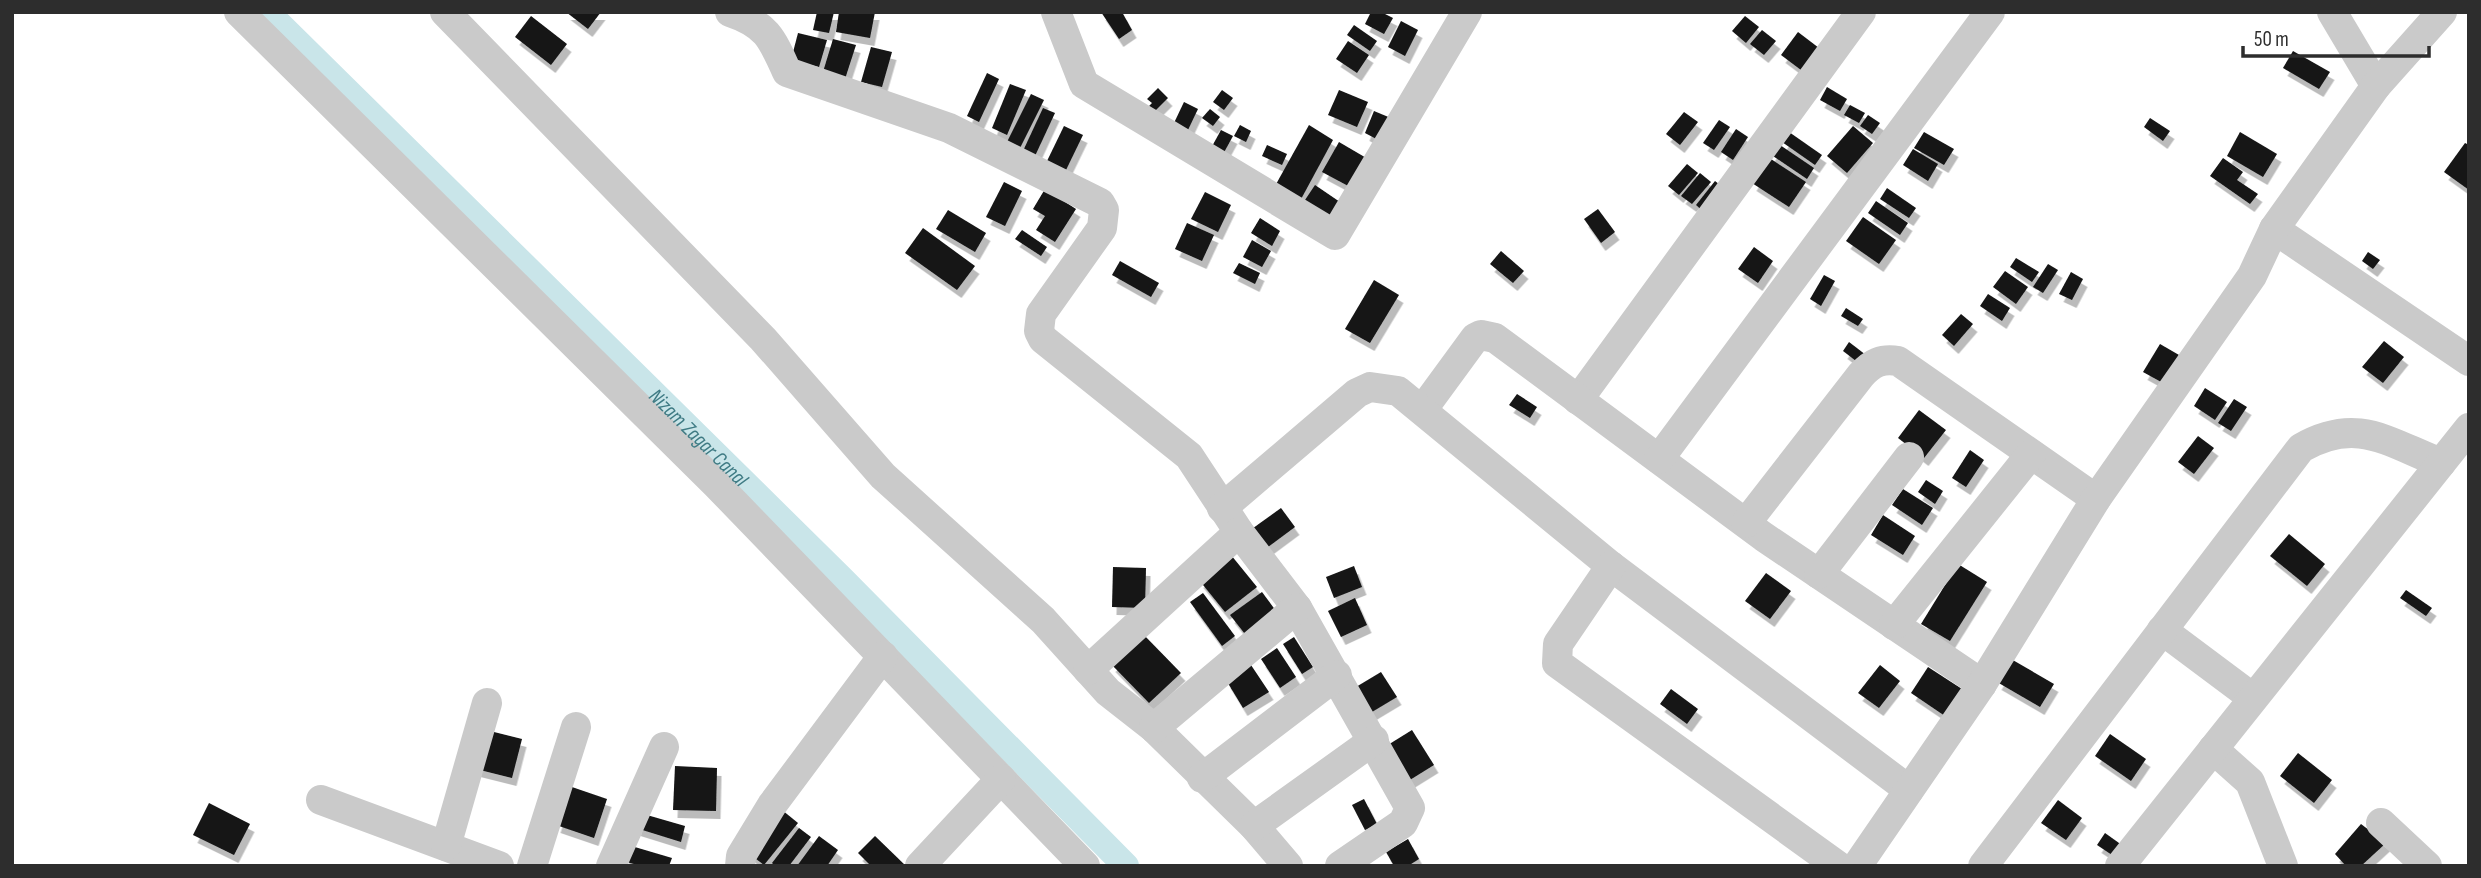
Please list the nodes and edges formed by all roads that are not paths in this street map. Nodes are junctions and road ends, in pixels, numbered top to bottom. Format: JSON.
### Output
{"nodes":[{"id":1,"x":239,"y":12,"type":"edge"},
{"id":2,"x":445,"y":12,"type":"edge"},
{"id":3,"x":730,"y":12,"type":"edge"},
{"id":4,"x":1056,"y":12,"type":"edge"},
{"id":5,"x":1467,"y":12,"type":"edge"},
{"id":6,"x":1861,"y":12,"type":"edge"},
{"id":7,"x":2332,"y":12,"type":"edge"},
{"id":8,"x":2442,"y":12,"type":"edge"},
{"id":9,"x":1987,"y":14,"type":"edge"},
{"id":10,"x":2376,"y":86,"type":"junction"},
{"id":11,"x":2274,"y":229,"type":"junction"},
{"id":12,"x":2469,"y":361,"type":"edge"},
{"id":13,"x":1578,"y":400,"type":"junction"},
{"id":14,"x":1423,"y":409,"type":"junction"},
{"id":15,"x":2469,"y":428,"type":"edge"},
{"id":16,"x":2031,"y":454,"type":"junction"},
{"id":17,"x":1909,"y":457,"type":"dead end"},
{"id":18,"x":1659,"y":459,"type":"junction"},
{"id":19,"x":2441,"y":463,"type":"junction"},
{"id":20,"x":2096,"y":499,"type":"junction"},
{"id":21,"x":1231,"y":520,"type":"junction"},
{"id":22,"x":1746,"y":523,"type":"junction"},
{"id":23,"x":1611,"y":566,"type":"junction"},
{"id":24,"x":1819,"y":574,"type":"junction"},
{"id":25,"x":1297,"y":608,"type":"junction"},
{"id":26,"x":1894,"y":625,"type":"junction"},
{"id":27,"x":2162,"y":630,"type":"junction"},
{"id":28,"x":883,"y":656,"type":"junction"},
{"id":29,"x":1088,"y":670,"type":"junction"},
{"id":30,"x":1337,"y":675,"type":"junction"},
{"id":31,"x":1982,"y":684,"type":"junction"},
{"id":32,"x":2253,"y":698,"type":"junction"},
{"id":33,"x":487,"y":703,"type":"dead end"},
{"id":34,"x":576,"y":727,"type":"dead end"},
{"id":35,"x":1154,"y":727,"type":"junction"},
{"id":36,"x":1374,"y":740,"type":"junction"},
{"id":37,"x":664,"y":747,"type":"dead end"},
{"id":38,"x":2213,"y":749,"type":"junction"},
{"id":39,"x":1202,"y":778,"type":"junction"},
{"id":40,"x":1001,"y":779,"type":"junction"},
{"id":41,"x":1909,"y":790,"type":"junction"},
{"id":42,"x":321,"y":800,"type":"dead end"},
{"id":43,"x":2381,"y":823,"type":"dead end"},
{"id":44,"x":1254,"y":826,"type":"junction"},
{"id":45,"x":446,"y":846,"type":"junction"},
{"id":46,"x":499,"y":866,"type":"edge"},
{"id":47,"x":532,"y":866,"type":"edge"},
{"id":48,"x":611,"y":866,"type":"edge"},
{"id":49,"x":740,"y":866,"type":"edge"},
{"id":50,"x":920,"y":866,"type":"edge"},
{"id":51,"x":1085,"y":866,"type":"edge"},
{"id":52,"x":1288,"y":866,"type":"edge"},
{"id":53,"x":1340,"y":866,"type":"edge"},
{"id":54,"x":1838,"y":866,"type":"edge"},
{"id":55,"x":1857,"y":866,"type":"edge"},
{"id":56,"x":1983,"y":866,"type":"edge"},
{"id":57,"x":2120,"y":866,"type":"edge"},
{"id":58,"x":2283,"y":866,"type":"edge"},
{"id":59,"x":2427,"y":866,"type":"edge"}],
"edges":[{"from":1,"to":28,"type":"street"},
{"from":2,"to":29,"type":"street"},
{"from":3,"to":21,"type":"street"},
{"from":4,"to":5,"type":"street"},
{"from":6,"to":13,"type":"street"},
{"from":7,"to":10,"type":"street"},
{"from":8,"to":10,"type":"street"},
{"from":9,"to":18,"type":"street"},
{"from":10,"to":11,"type":"street"},
{"from":11,"to":12,"type":"street"},
{"from":11,"to":20,"type":"street"},
{"from":13,"to":14,"type":"street"},
{"from":13,"to":18,"type":"street"},
{"from":14,"to":21,"type":"street"},
{"from":14,"to":23,"type":"street"},
{"from":15,"to":19,"type":"street"},
{"from":16,"to":20,"type":"street"},
{"from":16,"to":22,"type":"street"},
{"from":16,"to":26,"type":"street"},
{"from":17,"to":24,"type":"street"},
{"from":18,"to":22,"type":"street"},
{"from":19,"to":27,"type":"street"},
{"from":19,"to":32,"type":"street"},
{"from":20,"to":31,"type":"street"},
{"from":21,"to":25,"type":"street"},
{"from":21,"to":29,"type":"street"},
{"from":22,"to":24,"type":"street"},
{"from":23,"to":41,"type":"street"},
{"from":23,"to":54,"type":"street"},
{"from":24,"to":26,"type":"street"},
{"from":25,"to":30,"type":"street"},
{"from":25,"to":35,"type":"street"},
{"from":26,"to":31,"type":"street"},
{"from":27,"to":32,"type":"street"},
{"from":27,"to":56,"type":"street"},
{"from":28,"to":40,"type":"street"},
{"from":28,"to":49,"type":"street"},
{"from":29,"to":35,"type":"street"},
{"from":30,"to":36,"type":"street"},
{"from":30,"to":39,"type":"street"},
{"from":31,"to":41,"type":"street"},
{"from":32,"to":38,"type":"street"},
{"from":33,"to":45,"type":"street"},
{"from":34,"to":47,"type":"street"},
{"from":35,"to":39,"type":"street"},
{"from":36,"to":44,"type":"street"},
{"from":36,"to":53,"type":"street"},
{"from":37,"to":48,"type":"street"},
{"from":38,"to":57,"type":"street"},
{"from":38,"to":58,"type":"street"},
{"from":39,"to":44,"type":"street"},
{"from":40,"to":50,"type":"street"},
{"from":40,"to":51,"type":"street"},
{"from":41,"to":55,"type":"street"},
{"from":42,"to":45,"type":"street"},
{"from":43,"to":59,"type":"street"},
{"from":44,"to":52,"type":"street"},
{"from":45,"to":46,"type":"street"}]}
